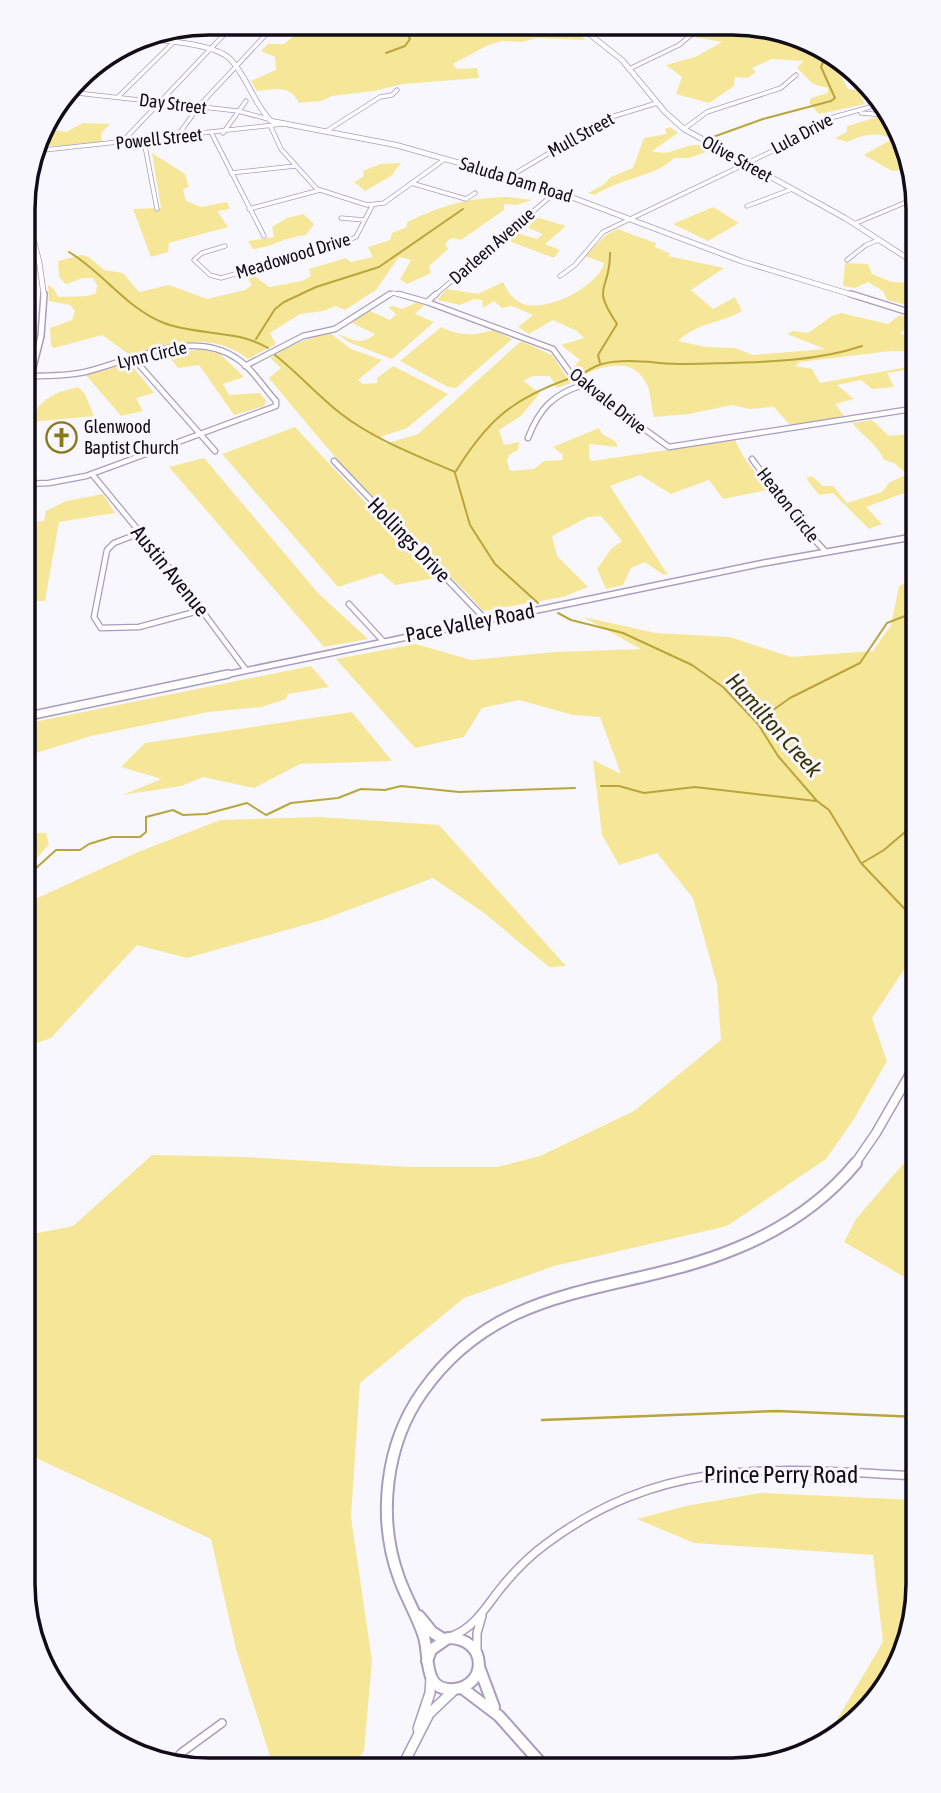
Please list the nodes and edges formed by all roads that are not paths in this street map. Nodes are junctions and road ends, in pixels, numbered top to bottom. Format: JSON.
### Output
{"nodes":[{"id":1,"x":224,"y":35,"type":"edge"},
{"id":2,"x":265,"y":35,"type":"edge"},
{"id":3,"x":590,"y":35,"type":"edge"},
{"id":4,"x":691,"y":35,"type":"edge"},
{"id":5,"x":178,"y":38,"type":"edge"},
{"id":6,"x":165,"y":41,"type":"edge"},
{"id":7,"x":174,"y":42,"type":"junction"},
{"id":8,"x":212,"y":47,"type":"junction"},
{"id":9,"x":236,"y":65,"type":"junction"},
{"id":10,"x":629,"y":69,"type":"junction"},
{"id":11,"x":796,"y":75,"type":"dead end"},
{"id":12,"x":397,"y":90,"type":"dead end"},
{"id":13,"x":79,"y":93,"type":"edge"},
{"id":14,"x":118,"y":97,"type":"junction"},
{"id":15,"x":246,"y":101,"type":"dead end"},
{"id":16,"x":159,"y":102,"type":"junction"},
{"id":17,"x":657,"y":103,"type":"junction"},
{"id":18,"x":870,"y":104,"type":"edge"},
{"id":19,"x":199,"y":107,"type":"junction"},
{"id":20,"x":238,"y":111,"type":"junction"},
{"id":21,"x":854,"y":112,"type":"junction"},
{"id":22,"x":878,"y":114,"type":"edge"},
{"id":23,"x":268,"y":119,"type":"junction"},
{"id":24,"x":283,"y":124,"type":"junction"},
{"id":25,"x":271,"y":127,"type":"junction"},
{"id":26,"x":684,"y":129,"type":"junction"},
{"id":27,"x":328,"y":130,"type":"junction"},
{"id":28,"x":223,"y":133,"type":"junction"},
{"id":29,"x":212,"y":134,"type":"junction"},
{"id":30,"x":176,"y":138,"type":"junction"},
{"id":31,"x":144,"y":141,"type":"junction"},
{"id":32,"x":121,"y":143,"type":"junction"},
{"id":33,"x":46,"y":149,"type":"edge"},
{"id":34,"x":445,"y":159,"type":"junction"},
{"id":35,"x":745,"y":163,"type":"junction"},
{"id":36,"x":295,"y":166,"type":"junction"},
{"id":37,"x":232,"y":173,"type":"junction"},
{"id":38,"x":509,"y":177,"type":"junction"},
{"id":39,"x":411,"y":183,"type":"junction"},
{"id":40,"x":792,"y":189,"type":"junction"},
{"id":41,"x":320,"y":190,"type":"junction"},
{"id":42,"x":557,"y":191,"type":"junction"},
{"id":43,"x":475,"y":194,"type":"dead end"},
{"id":44,"x":906,"y":202,"type":"edge"},
{"id":45,"x":372,"y":206,"type":"junction"},
{"id":46,"x":747,"y":206,"type":"dead end"},
{"id":47,"x":157,"y":209,"type":"dead end"},
{"id":48,"x":249,"y":209,"type":"junction"},
{"id":49,"x":341,"y":218,"type":"dead end"},
{"id":50,"x":631,"y":218,"type":"junction"},
{"id":51,"x":364,"y":220,"type":"junction"},
{"id":52,"x":854,"y":224,"type":"junction"},
{"id":53,"x":264,"y":236,"type":"dead end"},
{"id":54,"x":879,"y":240,"type":"junction"},
{"id":55,"x":225,"y":246,"type":"dead end"},
{"id":56,"x":35,"y":255,"type":"edge"},
{"id":57,"x":906,"y":257,"type":"edge"},
{"id":58,"x":847,"y":260,"type":"dead end"},
{"id":59,"x":560,"y":276,"type":"dead end"},
{"id":60,"x":427,"y":302,"type":"junction"},
{"id":61,"x":906,"y":311,"type":"edge"},
{"id":62,"x":134,"y":359,"type":"junction"},
{"id":63,"x":35,"y":361,"type":"edge"},
{"id":64,"x":244,"y":366,"type":"junction"},
{"id":65,"x":35,"y":376,"type":"edge"},
{"id":66,"x":583,"y":384,"type":"junction"},
{"id":67,"x":906,"y":410,"type":"edge"},
{"id":68,"x":200,"y":434,"type":"junction"},
{"id":69,"x":528,"y":438,"type":"dead end"},
{"id":70,"x":215,"y":451,"type":"dead end"},
{"id":71,"x":752,"y":459,"type":"dead end"},
{"id":72,"x":334,"y":461,"type":"dead end"},
{"id":73,"x":92,"y":474,"type":"junction"},
{"id":74,"x":35,"y":483,"type":"edge"},
{"id":75,"x":140,"y":533,"type":"junction"},
{"id":76,"x":906,"y":538,"type":"edge"},
{"id":77,"x":825,"y":551,"type":"junction"},
{"id":78,"x":349,"y":604,"type":"dead end"},
{"id":79,"x":202,"y":610,"type":"junction"},
{"id":80,"x":485,"y":619,"type":"junction"},
{"id":81,"x":383,"y":640,"type":"junction"},
{"id":82,"x":246,"y":670,"type":"junction"},
{"id":83,"x":35,"y":714,"type":"edge"},
{"id":84,"x":906,"y":1079,"type":"edge"},
{"id":85,"x":906,"y":1476,"type":"edge"},
{"id":86,"x":411,"y":1605,"type":"junction"},
{"id":87,"x":483,"y":1613,"type":"junction"},
{"id":88,"x":446,"y":1638,"type":"junction"},
{"id":89,"x":478,"y":1659,"type":"junction"},
{"id":90,"x":427,"y":1661,"type":"junction"},
{"id":91,"x":431,"y":1678,"type":"junction"},
{"id":92,"x":459,"y":1688,"type":"junction"},
{"id":93,"x":499,"y":1716,"type":"junction"},
{"id":94,"x":222,"y":1723,"type":"dead end"},
{"id":95,"x":413,"y":1743,"type":"junction"},
{"id":96,"x":179,"y":1755,"type":"edge"},
{"id":97,"x":406,"y":1758,"type":"edge"},
{"id":98,"x":536,"y":1758,"type":"edge"}],
"edges":[{"from":1,"to":8,"type":"street"},
{"from":2,"to":9,"type":"street"},
{"from":3,"to":10,"type":"street","name":"Olive Street"},
{"from":4,"to":10,"type":"street"},
{"from":5,"to":7,"type":"street"},
{"from":6,"to":7,"type":"street"},
{"from":7,"to":8,"type":"street"},
{"from":7,"to":14,"type":"street"},
{"from":8,"to":9,"type":"street"},
{"from":8,"to":16,"type":"street"},
{"from":9,"to":19,"type":"street"},
{"from":9,"to":23,"type":"street"},
{"from":10,"to":17,"type":"street","name":"Olive Street"},
{"from":11,"to":26,"type":"street"},
{"from":12,"to":27,"type":"street"},
{"from":13,"to":14,"type":"street","name":"Day Street"},
{"from":14,"to":16,"type":"street","name":"Day Street"},
{"from":15,"to":20,"type":"street"},
{"from":16,"to":19,"type":"street","name":"Day Street"},
{"from":16,"to":32,"type":"street"},
{"from":17,"to":26,"type":"street","name":"Olive Street"},
{"from":17,"to":38,"type":"street","name":"Mull Street"},
{"from":18,"to":21,"type":"street","name":"Lula Drive"},
{"from":19,"to":20,"type":"street","name":"Day Street"},
{"from":19,"to":30,"type":"street"},
{"from":20,"to":23,"type":"street","name":"Day Street"},
{"from":20,"to":28,"type":"street"},
{"from":21,"to":22,"type":"street"},
{"from":21,"to":35,"type":"street","name":"Lula Drive"},
{"from":23,"to":24,"type":"street","name":"Saluda Dam Road"},
{"from":24,"to":25,"type":"street","name":"Powell Street"},
{"from":24,"to":27,"type":"street","name":"Saluda Dam Road"},
{"from":25,"to":28,"type":"street","name":"Powell Street"},
{"from":25,"to":36,"type":"street"},
{"from":26,"to":35,"type":"street","name":"Olive Street"},
{"from":27,"to":34,"type":"street","name":"Saluda Dam Road"},
{"from":28,"to":29,"type":"street","name":"Powell Street"},
{"from":29,"to":30,"type":"street","name":"Powell Street"},
{"from":29,"to":37,"type":"street"},
{"from":30,"to":31,"type":"street","name":"Powell Street"},
{"from":31,"to":32,"type":"street","name":"Powell Street"},
{"from":31,"to":47,"type":"street"},
{"from":32,"to":33,"type":"street","name":"Powell Street"},
{"from":34,"to":38,"type":"street","name":"Saluda Dam Road"},
{"from":34,"to":39,"type":"street"},
{"from":35,"to":40,"type":"street","name":"Olive Street"},
{"from":35,"to":50,"type":"street","name":"Lula Drive"},
{"from":36,"to":37,"type":"street"},
{"from":36,"to":41,"type":"street"},
{"from":37,"to":48,"type":"street"},
{"from":38,"to":42,"type":"street","name":"Saluda Dam Road"},
{"from":39,"to":43,"type":"street"},
{"from":39,"to":45,"type":"street"},
{"from":40,"to":46,"type":"street"},
{"from":40,"to":52,"type":"street","name":"Olive Street"},
{"from":41,"to":45,"type":"street"},
{"from":41,"to":48,"type":"street"},
{"from":42,"to":50,"type":"street","name":"Saluda Dam Road"},
{"from":42,"to":60,"type":"street","name":"Darleen Avenue"},
{"from":44,"to":52,"type":"street"},
{"from":45,"to":51,"type":"street","name":"Meadowood Drive"},
{"from":48,"to":53,"type":"street"},
{"from":49,"to":51,"type":"street"},
{"from":50,"to":59,"type":"street","name":"Lula Drive"},
{"from":50,"to":61,"type":"street","name":"Saluda Dam Road"},
{"from":51,"to":55,"type":"street","name":"Meadowood Drive"},
{"from":52,"to":54,"type":"street","name":"Olive Street"},
{"from":54,"to":57,"type":"street","name":"Olive Street"},
{"from":54,"to":58,"type":"street"},
{"from":56,"to":63,"type":"street"},
{"from":60,"to":64,"type":"street","name":"Oakvale Drive"},
{"from":60,"to":66,"type":"street","name":"Oakvale Drive"},
{"from":62,"to":64,"type":"street","name":"Lynn Circle"},
{"from":62,"to":65,"type":"street","name":"Lynn Circle"},
{"from":62,"to":68,"type":"street"},
{"from":64,"to":68,"type":"street","name":"Lynn Circle"},
{"from":66,"to":67,"type":"street","name":"Oakvale Drive"},
{"from":66,"to":69,"type":"street"},
{"from":68,"to":70,"type":"street"},
{"from":68,"to":73,"type":"street","name":"Lynn Circle"},
{"from":71,"to":77,"type":"street","name":"Heaton Circle"},
{"from":72,"to":80,"type":"street","name":"Hollings Drive"},
{"from":73,"to":74,"type":"street","name":"Lynn Circle"},
{"from":73,"to":75,"type":"street","name":"Austin Avenue"},
{"from":75,"to":79,"type":"street","name":"Austin Avenue"},
{"from":75,"to":79,"type":"street"},
{"from":76,"to":77,"type":"street","name":"Pace Valley Road"},
{"from":77,"to":80,"type":"street","name":"Pace Valley Road"},
{"from":78,"to":81,"type":"street"},
{"from":79,"to":82,"type":"street","name":"Austin Avenue"},
{"from":80,"to":81,"type":"street","name":"Pace Valley Road"},
{"from":81,"to":82,"type":"street","name":"Pace Valley Road"},
{"from":82,"to":83,"type":"street","name":"Pace Valley Road"},
{"from":84,"to":86,"type":"main road"},
{"from":85,"to":87,"type":"street","name":"Prince Perry Road"},
{"from":86,"to":88,"type":"main road"},
{"from":86,"to":90,"type":"main road"},
{"from":87,"to":88,"type":"street","name":"Prince Perry Road"},
{"from":87,"to":89,"type":"street","name":"Prince Perry Road"},
{"from":88,"to":89,"type":"main road"},
{"from":88,"to":90,"type":"main road"},
{"from":89,"to":92,"type":"main road"},
{"from":89,"to":93,"type":"main road"},
{"from":90,"to":91,"type":"main road"},
{"from":91,"to":92,"type":"main road"},
{"from":91,"to":95,"type":"street"},
{"from":92,"to":93,"type":"main road"},
{"from":92,"to":95,"type":"street"},
{"from":93,"to":98,"type":"main road"},
{"from":94,"to":96,"type":"street"},
{"from":95,"to":97,"type":"street"}]}
